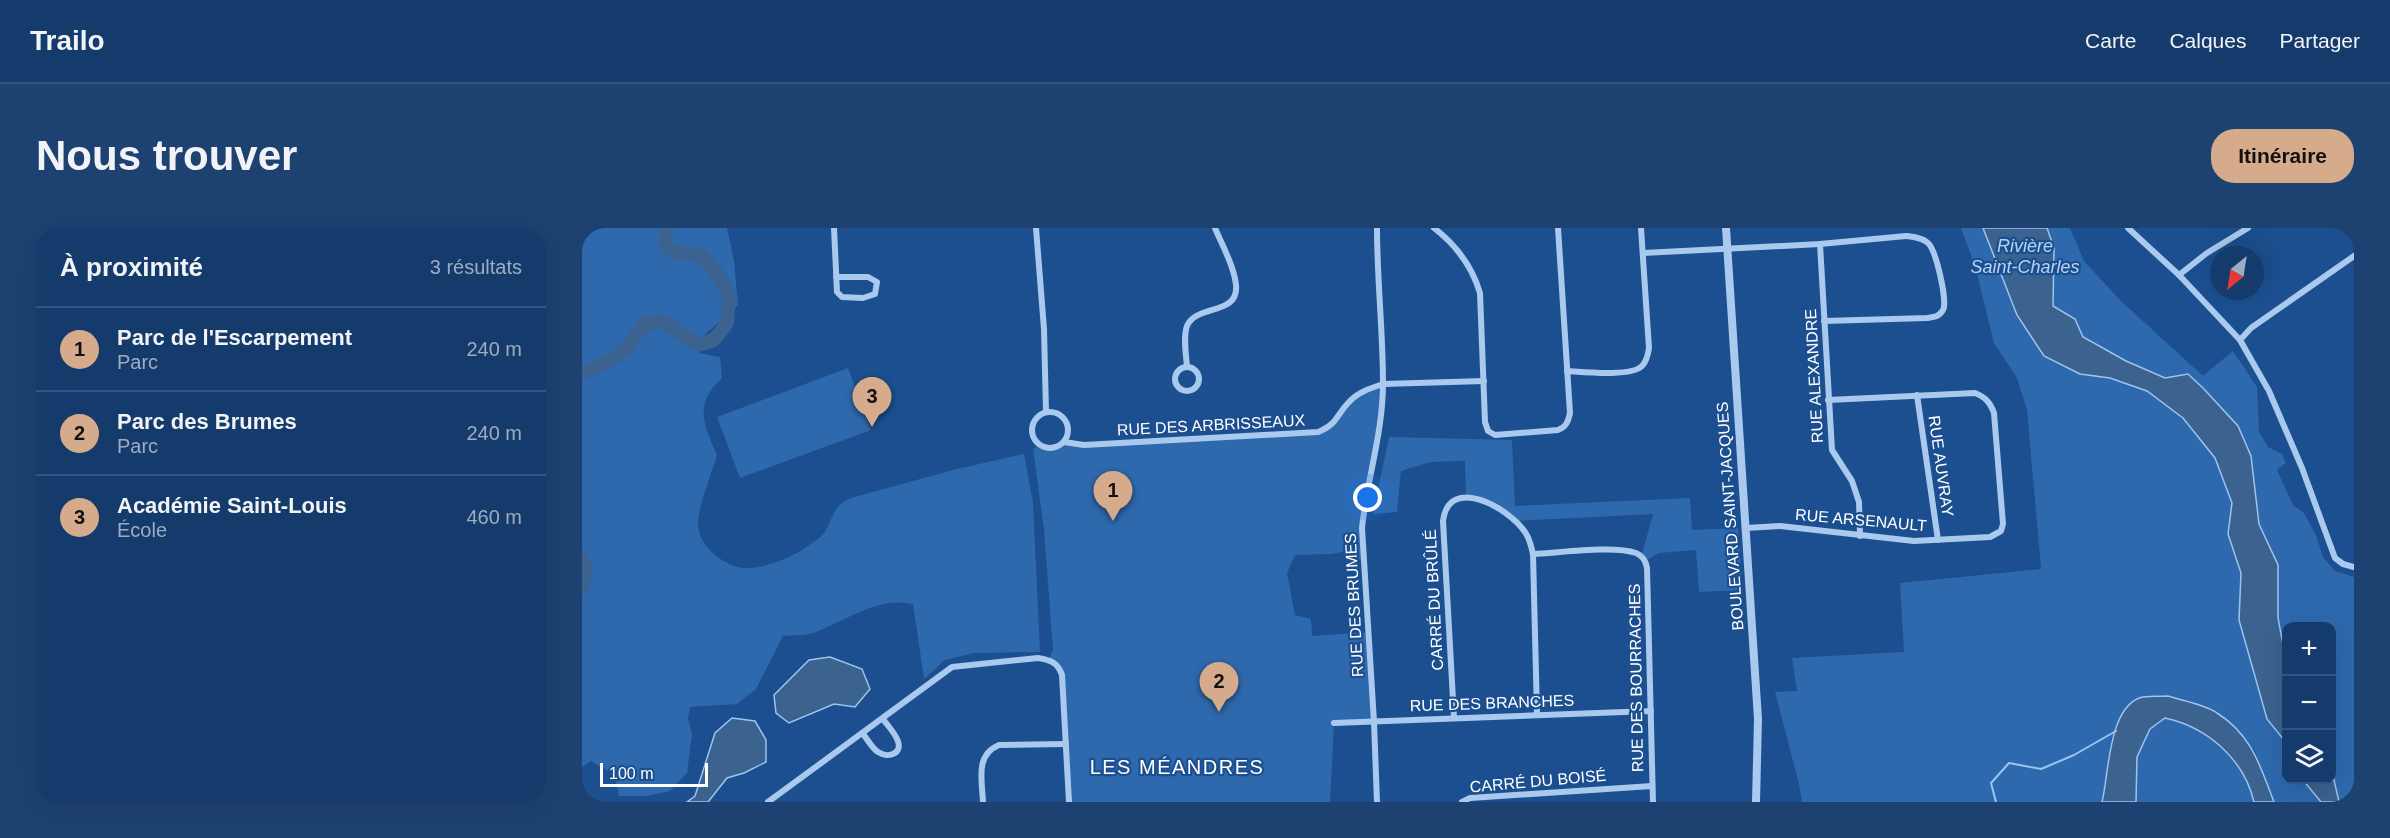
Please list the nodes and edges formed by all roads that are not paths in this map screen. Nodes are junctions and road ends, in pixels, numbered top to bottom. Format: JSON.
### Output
{"nodes":[{"id":1,"x":834,"y":228,"type":"edge"},
{"id":2,"x":1215,"y":228,"type":"edge"},
{"id":3,"x":1377,"y":228,"type":"edge"},
{"id":4,"x":1558,"y":228,"type":"edge"},
{"id":5,"x":1641,"y":228,"type":"edge"},
{"id":6,"x":1726,"y":228,"type":"edge"},
{"id":7,"x":2128,"y":228,"type":"edge"},
{"id":8,"x":2248,"y":228,"type":"edge"},
{"id":9,"x":1038,"y":229,"type":"edge"},
{"id":10,"x":1436,"y":229,"type":"edge"},
{"id":11,"x":1820,"y":244,"type":"junction"},
{"id":12,"x":1727,"y":249,"type":"junction"},
{"id":13,"x":1642,"y":253,"type":"junction"},
{"id":14,"x":2354,"y":256,"type":"edge"},
{"id":15,"x":2179,"y":275,"type":"junction"},
{"id":16,"x":836,"y":277,"type":"junction"},
{"id":17,"x":1824,"y":321,"type":"junction"},
{"id":18,"x":2240,"y":340,"type":"junction"},
{"id":19,"x":1186,"y":367,"type":"dead end"},
{"id":20,"x":1568,"y":371,"type":"junction"},
{"id":21,"x":1484,"y":381,"type":"junction"},
{"id":22,"x":1383,"y":384,"type":"junction"},
{"id":23,"x":1917,"y":395,"type":"junction"},
{"id":24,"x":1828,"y":400,"type":"junction"},
{"id":25,"x":1047,"y":412,"type":"junction"},
{"id":26,"x":1064,"y":442,"type":"junction"},
{"id":27,"x":1746,"y":528,"type":"junction"},
{"id":28,"x":1860,"y":536,"type":"junction"},
{"id":29,"x":1938,"y":540,"type":"junction"},
{"id":30,"x":1533,"y":554,"type":"junction"},
{"id":31,"x":2354,"y":567,"type":"edge"},
{"id":32,"x":1651,"y":711,"type":"junction"},
{"id":33,"x":1537,"y":714,"type":"junction"},
{"id":34,"x":1454,"y":718,"type":"junction"},
{"id":35,"x":883,"y":720,"type":"junction"},
{"id":36,"x":1374,"y":722,"type":"junction"},
{"id":37,"x":1334,"y":723,"type":"dead end"},
{"id":38,"x":863,"y":734,"type":"junction"},
{"id":39,"x":1066,"y":744,"type":"junction"},
{"id":40,"x":1652,"y":786,"type":"junction"},
{"id":41,"x":768,"y":802,"type":"edge"},
{"id":42,"x":983,"y":802,"type":"edge"},
{"id":43,"x":1069,"y":802,"type":"edge"},
{"id":44,"x":1377,"y":802,"type":"edge"},
{"id":45,"x":1462,"y":802,"type":"edge"},
{"id":46,"x":1653,"y":802,"type":"edge"},
{"id":47,"x":1756,"y":802,"type":"edge"}],
"edges":[{"from":1,"to":16,"type":"street"},
{"from":2,"to":19,"type":"street"},
{"from":3,"to":22,"type":"street","name":"RUE DES BRUMES"},
{"from":4,"to":20,"type":"street"},
{"from":5,"to":13,"type":"street"},
{"from":6,"to":12,"type":"street","name":"BOULEVARD SAINT-JACQUES"},
{"from":7,"to":15,"type":"street"},
{"from":8,"to":15,"type":"street"},
{"from":9,"to":25,"type":"street"},
{"from":10,"to":21,"type":"street"},
{"from":11,"to":12,"type":"street"},
{"from":11,"to":17,"type":"street","name":"RUE ALEXANDRE"},
{"from":11,"to":17,"type":"street"},
{"from":12,"to":13,"type":"street"},
{"from":12,"to":27,"type":"street","name":"BOULEVARD SAINT-JACQUES"},
{"from":13,"to":20,"type":"street"},
{"from":14,"to":18,"type":"street"},
{"from":15,"to":18,"type":"street"},
{"from":16,"to":16,"type":"street"},
{"from":17,"to":24,"type":"street","name":"RUE ALEXANDRE"},
{"from":18,"to":31,"type":"street"},
{"from":20,"to":21,"type":"street"},
{"from":21,"to":22,"type":"street","name":"RUE DES ARBRISSEAUX"},
{"from":22,"to":26,"type":"street","name":"RUE DES ARBRISSEAUX"},
{"from":22,"to":36,"type":"street","name":"RUE DES BRUMES"},
{"from":23,"to":24,"type":"street","name":"RUE ARSENAULT"},
{"from":23,"to":29,"type":"street","name":"RUE AUVRAY"},
{"from":23,"to":29,"type":"street","name":"RUE ARSENAULT"},
{"from":24,"to":28,"type":"street","name":"RUE ALEXANDRE"},
{"from":25,"to":26,"type":"street"},
{"from":25,"to":26,"type":"street"},
{"from":27,"to":28,"type":"street","name":"RUE ARSENAULT"},
{"from":27,"to":47,"type":"street","name":"BOULEVARD SAINT-JACQUES"},
{"from":28,"to":29,"type":"street","name":"RUE ARSENAULT"},
{"from":30,"to":32,"type":"street","name":"RUE DES BOURRACHES"},
{"from":30,"to":33,"type":"street","name":"CARRÉ DU BRÛLÉ"},
{"from":30,"to":34,"type":"street","name":"CARRÉ DU BRÛLÉ"},
{"from":32,"to":33,"type":"street","name":"RUE DES BRANCHES"},
{"from":32,"to":40,"type":"street","name":"RUE DES BOURRACHES"},
{"from":33,"to":34,"type":"street","name":"RUE DES BRANCHES"},
{"from":34,"to":36,"type":"street","name":"RUE DES BRANCHES"},
{"from":35,"to":38,"type":"street"},
{"from":35,"to":38,"type":"street"},
{"from":35,"to":39,"type":"street"},
{"from":36,"to":37,"type":"street","name":"RUE DES BRANCHES"},
{"from":36,"to":44,"type":"street","name":"RUE DES BRUMES"},
{"from":38,"to":41,"type":"street"},
{"from":39,"to":42,"type":"street"},
{"from":39,"to":43,"type":"street"},
{"from":40,"to":45,"type":"street","name":"CARRÉ DU BOISÉ"},
{"from":40,"to":46,"type":"street","name":"RUE DES BOURRACHES"}]}
